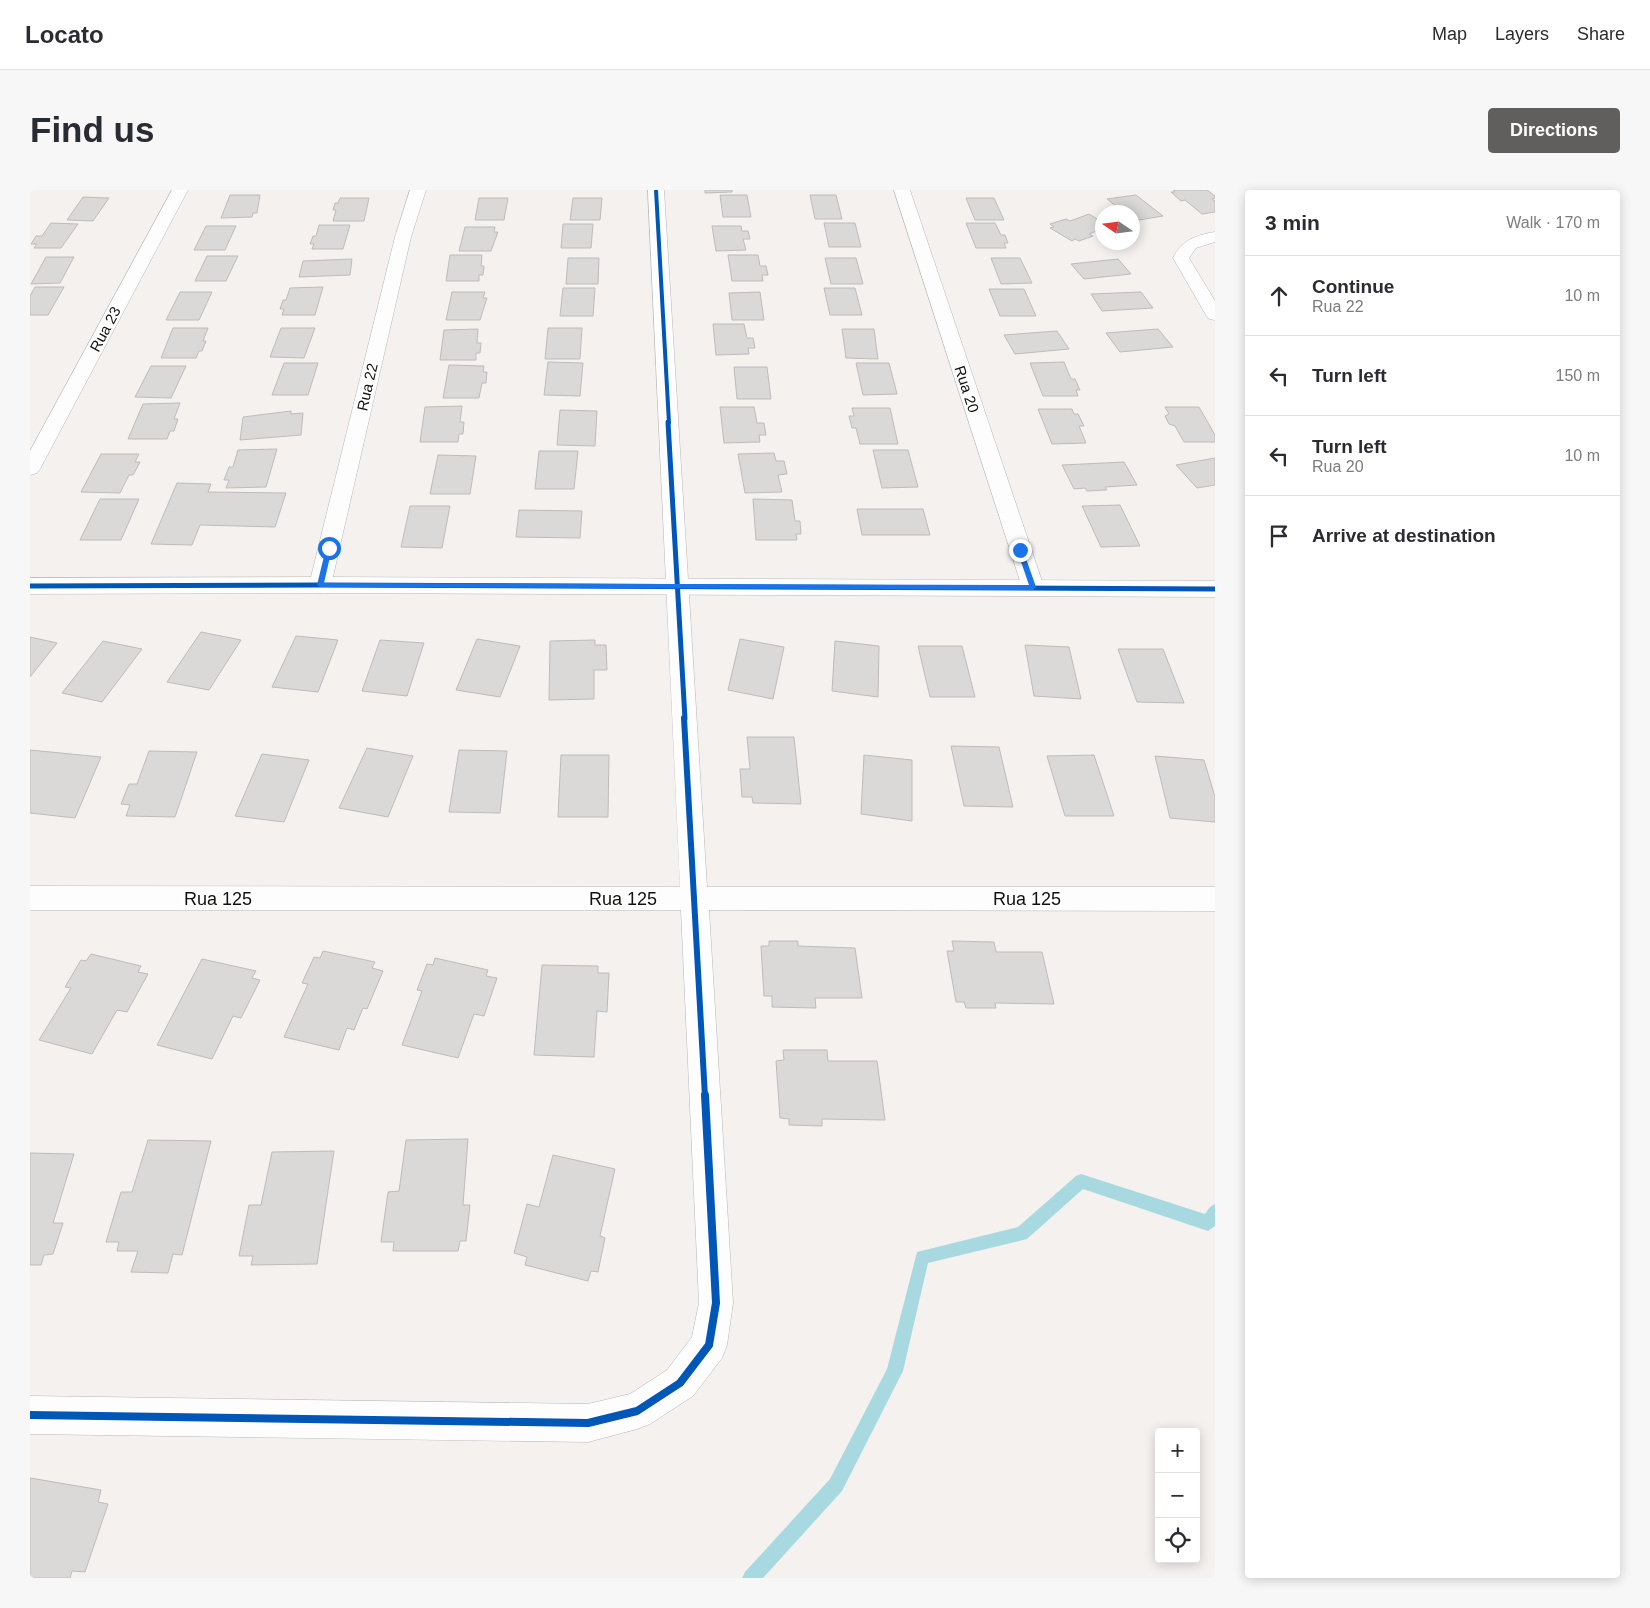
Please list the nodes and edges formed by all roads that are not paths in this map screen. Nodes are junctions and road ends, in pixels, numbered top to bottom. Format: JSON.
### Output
{"nodes":[{"id":1,"x":180,"y":190,"type":"edge"},
{"id":2,"x":418,"y":190,"type":"edge"},
{"id":3,"x":656,"y":190,"type":"edge"},
{"id":4,"x":902,"y":190,"type":"edge"},
{"id":5,"x":1215,"y":237,"type":"edge"},
{"id":6,"x":1215,"y":315,"type":"edge"},
{"id":7,"x":30,"y":469,"type":"edge"},
{"id":8,"x":320,"y":585,"type":"junction"},
{"id":9,"x":30,"y":586,"type":"edge"},
{"id":10,"x":679,"y":587,"type":"junction"},
{"id":11,"x":1033,"y":587,"type":"junction"},
{"id":12,"x":1215,"y":589,"type":"edge"},
{"id":13,"x":30,"y":898,"type":"edge"},
{"id":14,"x":694,"y":899,"type":"junction"},
{"id":15,"x":1215,"y":899,"type":"edge"},
{"id":16,"x":30,"y":1415,"type":"edge"}],
"edges":[{"from":1,"to":7,"type":"street","name":"Rua 23"},
{"from":2,"to":8,"type":"street","name":"Rua 22"},
{"from":3,"to":10,"type":"street"},
{"from":4,"to":11,"type":"street","name":"Rua 20"},
{"from":5,"to":6,"type":"street"},
{"from":8,"to":9,"type":"street"},
{"from":8,"to":10,"type":"street"},
{"from":10,"to":11,"type":"street"},
{"from":10,"to":14,"type":"street"},
{"from":11,"to":12,"type":"street"},
{"from":13,"to":14,"type":"street","name":"Rua 125"},
{"from":14,"to":15,"type":"street","name":"Rua 125"},
{"from":14,"to":16,"type":"street"}]}
